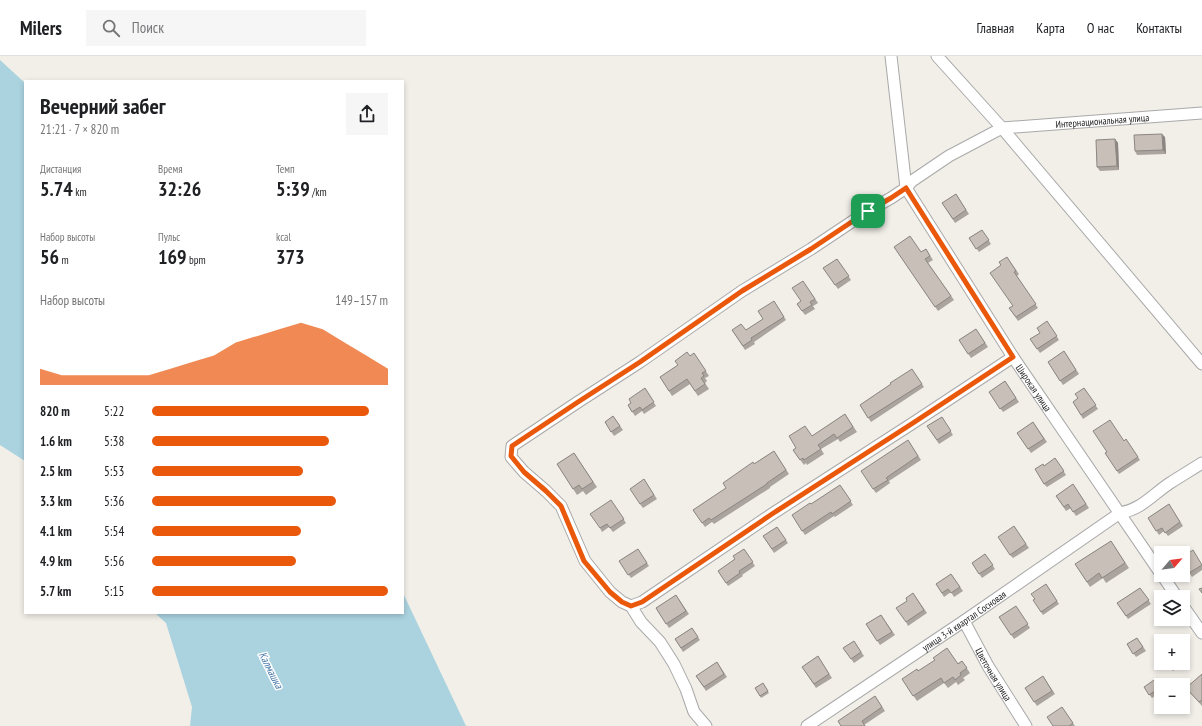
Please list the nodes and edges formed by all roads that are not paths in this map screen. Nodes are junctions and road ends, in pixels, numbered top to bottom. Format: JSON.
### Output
{"nodes":[{"id":1,"x":891,"y":56,"type":"edge"},
{"id":2,"x":937,"y":56,"type":"edge"},
{"id":3,"x":1202,"y":114,"type":"edge"},
{"id":4,"x":1002,"y":128,"type":"junction"},
{"id":5,"x":906,"y":188,"type":"junction"},
{"id":6,"x":1013,"y":357,"type":"junction"},
{"id":7,"x":1202,"y":364,"type":"edge"},
{"id":8,"x":1202,"y":463,"type":"edge"},
{"id":9,"x":1120,"y":513,"type":"junction"},
{"id":10,"x":1154,"y":562,"type":"edge"},
{"id":11,"x":631,"y":606,"type":"junction"},
{"id":12,"x":1190,"y":616,"type":"edge"},
{"id":13,"x":964,"y":622,"type":"junction"},
{"id":14,"x":1202,"y":633,"type":"edge"},
{"id":15,"x":706,"y":726,"type":"edge"},
{"id":16,"x":807,"y":726,"type":"edge"},
{"id":17,"x":1026,"y":726,"type":"edge"}],
"edges":[{"from":1,"to":5,"type":"street","name":"Широкая улица"},
{"from":2,"to":4,"type":"street"},
{"from":3,"to":4,"type":"street","name":"Интернациональная улица"},
{"from":4,"to":5,"type":"street"},
{"from":4,"to":7,"type":"street"},
{"from":5,"to":6,"type":"street","name":"Широкая улица"},
{"from":5,"to":11,"type":"street"},
{"from":6,"to":9,"type":"street","name":"Широкая улица"},
{"from":6,"to":11,"type":"street"},
{"from":8,"to":9,"type":"street","name":"улица 3-й квартал Сосновая"},
{"from":9,"to":10,"type":"street","name":"Широкая улица"},
{"from":9,"to":13,"type":"street","name":"улица 3-й квартал Сосновая"},
{"from":11,"to":15,"type":"street"},
{"from":12,"to":14,"type":"street"},
{"from":13,"to":16,"type":"street","name":"улица 3-й квартал Сосновая"},
{"from":13,"to":17,"type":"street","name":"Цветочная улица"}]}
